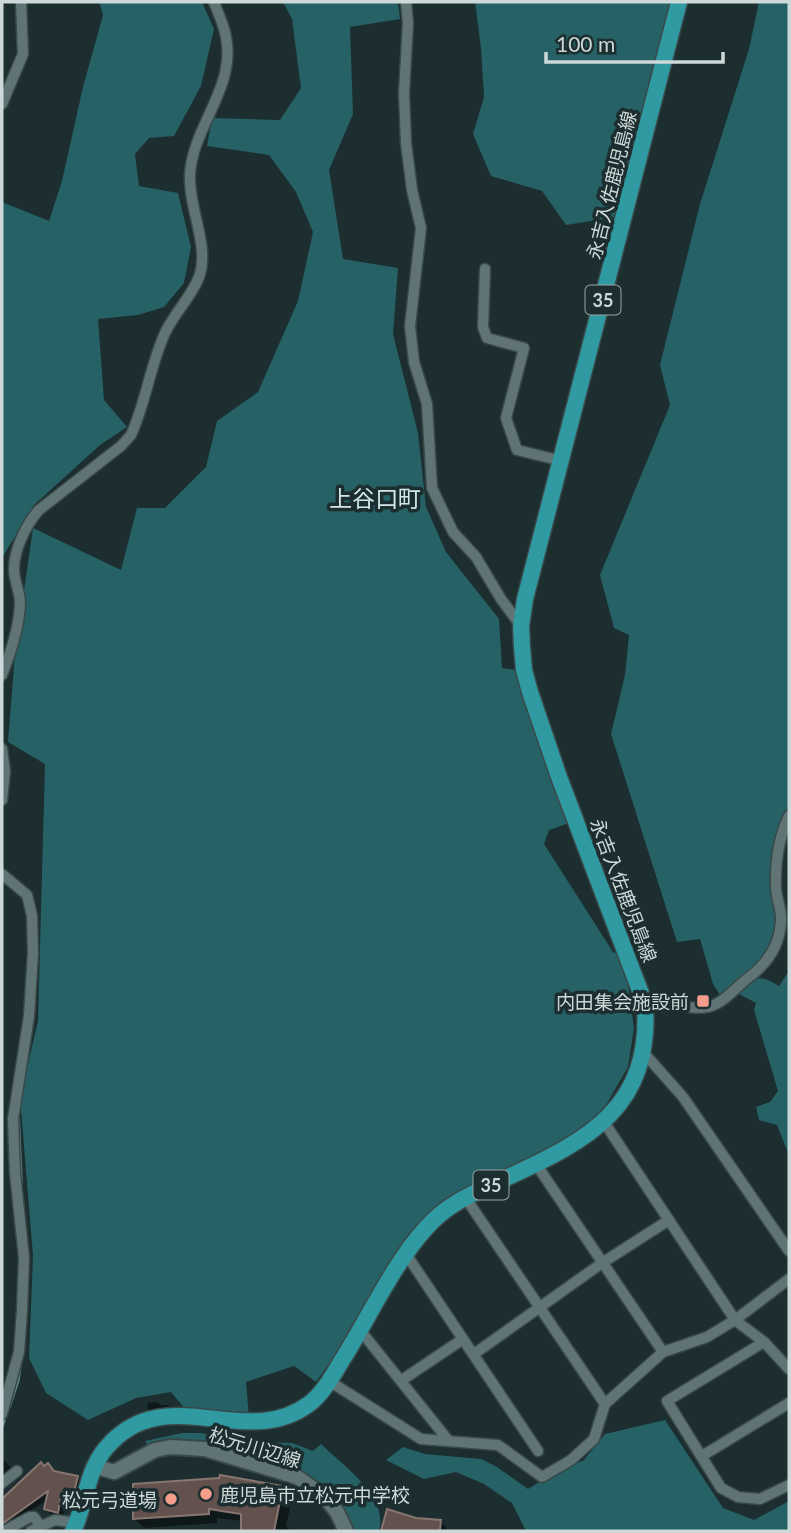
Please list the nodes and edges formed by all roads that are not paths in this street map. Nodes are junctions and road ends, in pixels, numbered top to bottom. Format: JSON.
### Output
{"nodes":[{"id":1,"x":21,"y":2,"type":"edge"},
{"id":2,"x":214,"y":2,"type":"edge"},
{"id":3,"x":406,"y":2,"type":"edge"},
{"id":4,"x":679,"y":2,"type":"edge"},
{"id":5,"x":2,"y":104,"type":"edge"},
{"id":6,"x":485,"y":269,"type":"dead end"},
{"id":7,"x":562,"y":461,"type":"junction"},
{"id":8,"x":521,"y":626,"type":"junction"},
{"id":9,"x":2,"y":675,"type":"edge"},
{"id":10,"x":2,"y":749,"type":"edge"},
{"id":11,"x":2,"y":800,"type":"edge"},
{"id":12,"x":789,"y":816,"type":"edge"},
{"id":13,"x":2,"y":874,"type":"edge"},
{"id":14,"x":645,"y":1004,"type":"junction"},
{"id":15,"x":644,"y":1053,"type":"junction"},
{"id":16,"x":604,"y":1122,"type":"junction"},
{"id":17,"x":536,"y":1164,"type":"junction"},
{"id":18,"x":465,"y":1197,"type":"junction"},
{"id":19,"x":669,"y":1220,"type":"junction"},
{"id":20,"x":789,"y":1251,"type":"edge"},
{"id":21,"x":406,"y":1254,"type":"junction"},
{"id":22,"x":603,"y":1263,"type":"junction"},
{"id":23,"x":789,"y":1279,"type":"edge"},
{"id":24,"x":540,"y":1307,"type":"junction"},
{"id":25,"x":735,"y":1320,"type":"junction"},
{"id":26,"x":360,"y":1330,"type":"junction"},
{"id":27,"x":463,"y":1339,"type":"junction"},
{"id":28,"x":764,"y":1342,"type":"junction"},
{"id":29,"x":663,"y":1352,"type":"junction"},
{"id":30,"x":474,"y":1354,"type":"junction"},
{"id":31,"x":789,"y":1369,"type":"edge"},
{"id":32,"x":402,"y":1380,"type":"junction"},
{"id":33,"x":329,"y":1381,"type":"junction"},
{"id":34,"x":789,"y":1404,"type":"edge"},
{"id":35,"x":606,"y":1405,"type":"junction"},
{"id":36,"x":2,"y":1414,"type":"edge"},
{"id":37,"x":448,"y":1440,"type":"junction"},
{"id":38,"x":538,"y":1451,"type":"dead end"},
{"id":39,"x":702,"y":1456,"type":"junction"},
{"id":40,"x":94,"y":1466,"type":"junction"},
{"id":41,"x":17,"y":1471,"type":"dead end"},
{"id":42,"x":2,"y":1483,"type":"edge"},
{"id":43,"x":789,"y":1485,"type":"edge"},
{"id":44,"x":75,"y":1527,"type":"edge"},
{"id":45,"x":36,"y":1529,"type":"edge"},
{"id":46,"x":4,"y":1531,"type":"edge"},
{"id":47,"x":346,"y":1531,"type":"edge"}],
"edges":[{"from":1,"to":5,"type":"street"},
{"from":2,"to":9,"type":"street"},
{"from":3,"to":8,"type":"street"},
{"from":4,"to":7,"type":"main road","name":"永吉入佐鹿児島線","number":"35"},
{"from":6,"to":7,"type":"street"},
{"from":7,"to":8,"type":"main road","name":"永吉入佐鹿児島線","number":"35"},
{"from":8,"to":14,"type":"main road","name":"永吉入佐鹿児島線","number":"35"},
{"from":10,"to":11,"type":"street"},
{"from":12,"to":14,"type":"street"},
{"from":13,"to":36,"type":"street"},
{"from":14,"to":15,"type":"main road","name":"永吉入佐鹿児島線","number":"35"},
{"from":15,"to":16,"type":"main road","name":"永吉入佐鹿児島線","number":"35"},
{"from":15,"to":20,"type":"street"},
{"from":16,"to":17,"type":"main road","name":"永吉入佐鹿児島線","number":"35"},
{"from":16,"to":19,"type":"street"},
{"from":17,"to":18,"type":"main road","name":"永吉入佐鹿児島線","number":"35"},
{"from":17,"to":22,"type":"street"},
{"from":18,"to":21,"type":"main road","name":"永吉入佐鹿児島線","number":"35"},
{"from":18,"to":24,"type":"street"},
{"from":19,"to":22,"type":"street"},
{"from":19,"to":25,"type":"street"},
{"from":21,"to":26,"type":"main road","name":"永吉入佐鹿児島線","number":"35"},
{"from":21,"to":27,"type":"street"},
{"from":22,"to":24,"type":"street"},
{"from":22,"to":29,"type":"street"},
{"from":23,"to":25,"type":"street"},
{"from":24,"to":30,"type":"street"},
{"from":24,"to":35,"type":"street"},
{"from":25,"to":28,"type":"street"},
{"from":25,"to":29,"type":"street"},
{"from":26,"to":32,"type":"street"},
{"from":26,"to":33,"type":"main road","name":"永吉入佐鹿児島線","number":"35"},
{"from":27,"to":30,"type":"street"},
{"from":27,"to":32,"type":"street"},
{"from":28,"to":31,"type":"street"},
{"from":28,"to":39,"type":"street"},
{"from":29,"to":35,"type":"street"},
{"from":30,"to":38,"type":"street"},
{"from":32,"to":37,"type":"street"},
{"from":33,"to":37,"type":"street"},
{"from":33,"to":40,"type":"main road","name":"永吉入佐鹿児島線","number":"35"},
{"from":34,"to":39,"type":"street"},
{"from":35,"to":37,"type":"street"},
{"from":39,"to":43,"type":"street"},
{"from":40,"to":44,"type":"main road","name":"永吉入佐鹿児島線","number":"35"},
{"from":40,"to":47,"type":"main road","name":"松元川辺線"},
{"from":41,"to":42,"type":"street"},
{"from":44,"to":45,"type":"street"},
{"from":45,"to":46,"type":"street"}]}
